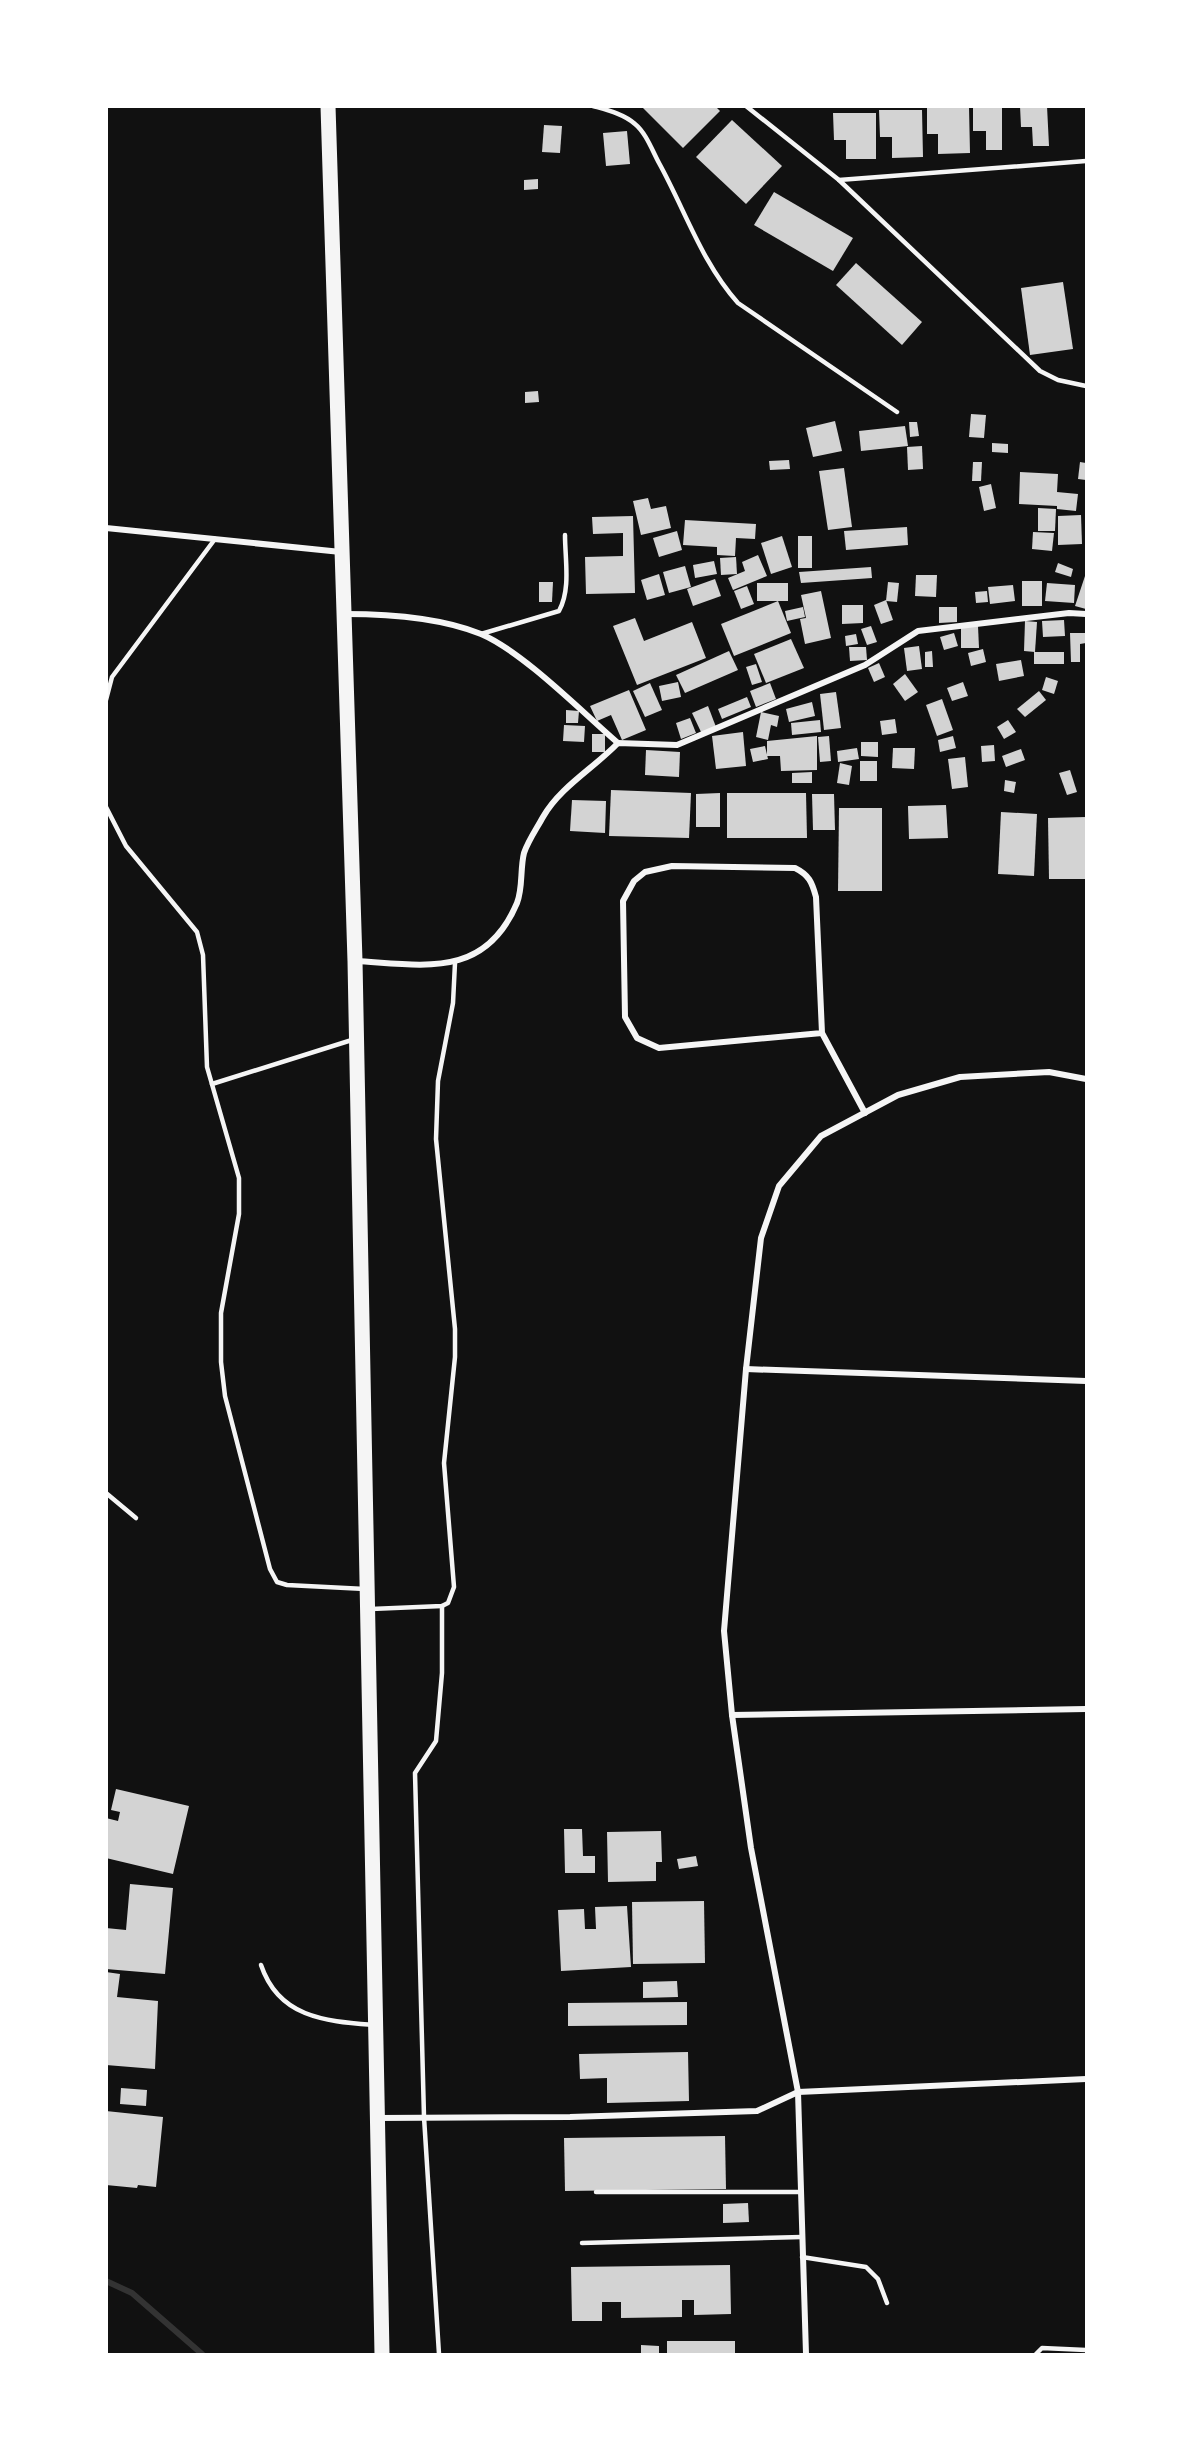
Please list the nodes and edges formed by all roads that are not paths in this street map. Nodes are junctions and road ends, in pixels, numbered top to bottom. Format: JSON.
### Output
{"nodes":[{"id":1,"x":328,"y":106,"type":"edge"},
{"id":2,"x":592,"y":106,"type":"edge"},
{"id":3,"x":746,"y":106,"type":"edge"},
{"id":4,"x":1086,"y":161,"type":"edge"},
{"id":5,"x":839,"y":180,"type":"junction"},
{"id":6,"x":1086,"y":386,"type":"edge"},
{"id":7,"x":897,"y":412,"type":"dead end"},
{"id":8,"x":106,"y":528,"type":"edge"},
{"id":9,"x":565,"y":535,"type":"dead end"},
{"id":10,"x":215,"y":539,"type":"junction"},
{"id":11,"x":342,"y":552,"type":"junction"},
{"id":12,"x":344,"y":614,"type":"junction"},
{"id":13,"x":1086,"y":614,"type":"edge"},
{"id":14,"x":481,"y":634,"type":"junction"},
{"id":15,"x":106,"y":700,"type":"edge"},
{"id":16,"x":618,"y":743,"type":"junction"},
{"id":17,"x":106,"y":807,"type":"edge"},
{"id":18,"x":355,"y":961,"type":"junction"},
{"id":19,"x":455,"y":963,"type":"junction"},
{"id":20,"x":822,"y":1033,"type":"junction"},
{"id":21,"x":357,"y":1038,"type":"junction"},
{"id":22,"x":1086,"y":1079,"type":"edge"},
{"id":23,"x":212,"y":1084,"type":"junction"},
{"id":24,"x":865,"y":1113,"type":"junction"},
{"id":25,"x":746,"y":1369,"type":"junction"},
{"id":26,"x":1086,"y":1381,"type":"edge"},
{"id":27,"x":106,"y":1493,"type":"edge"},
{"id":28,"x":136,"y":1518,"type":"dead end"},
{"id":29,"x":366,"y":1589,"type":"junction"},
{"id":30,"x":442,"y":1606,"type":"junction"},
{"id":31,"x":366,"y":1610,"type":"junction"},
{"id":32,"x":1086,"y":1709,"type":"edge"},
{"id":33,"x":732,"y":1715,"type":"junction"},
{"id":34,"x":261,"y":1965,"type":"dead end"},
{"id":35,"x":374,"y":2025,"type":"junction"},
{"id":36,"x":1086,"y":2079,"type":"edge"},
{"id":37,"x":798,"y":2092,"type":"junction"},
{"id":38,"x":424,"y":2117,"type":"junction"},
{"id":39,"x":376,"y":2118,"type":"junction"},
{"id":40,"x":596,"y":2192,"type":"dead end"},
{"id":41,"x":801,"y":2192,"type":"junction"},
{"id":42,"x":802,"y":2237,"type":"junction"},
{"id":43,"x":582,"y":2243,"type":"dead end"},
{"id":44,"x":802,"y":2257,"type":"junction"},
{"id":45,"x":887,"y":2303,"type":"dead end"},
{"id":46,"x":1086,"y":2350,"type":"edge"},
{"id":47,"x":382,"y":2355,"type":"edge"},
{"id":48,"x":439,"y":2355,"type":"edge"},
{"id":49,"x":806,"y":2355,"type":"edge"},
{"id":50,"x":1036,"y":2355,"type":"edge"}],
"edges":[{"from":1,"to":11,"type":"main road"},
{"from":2,"to":7,"type":"lane"},
{"from":3,"to":5,"type":"lane"},
{"from":4,"to":5,"type":"lane"},
{"from":5,"to":6,"type":"lane"},
{"from":8,"to":10,"type":"street"},
{"from":9,"to":14,"type":"lane"},
{"from":10,"to":11,"type":"street"},
{"from":10,"to":15,"type":"lane"},
{"from":11,"to":12,"type":"main road"},
{"from":12,"to":14,"type":"street"},
{"from":12,"to":18,"type":"main road"},
{"from":13,"to":16,"type":"street"},
{"from":14,"to":16,"type":"street"},
{"from":16,"to":19,"type":"street"},
{"from":17,"to":23,"type":"lane"},
{"from":18,"to":19,"type":"street"},
{"from":18,"to":21,"type":"main road"},
{"from":19,"to":30,"type":"lane"},
{"from":20,"to":20,"type":"street"},
{"from":20,"to":24,"type":"street"},
{"from":21,"to":23,"type":"lane"},
{"from":21,"to":29,"type":"main road"},
{"from":22,"to":24,"type":"street"},
{"from":23,"to":29,"type":"lane"},
{"from":24,"to":25,"type":"street"},
{"from":25,"to":26,"type":"street"},
{"from":25,"to":33,"type":"street"},
{"from":27,"to":28,"type":"lane"},
{"from":29,"to":31,"type":"main road"},
{"from":30,"to":31,"type":"lane"},
{"from":30,"to":38,"type":"lane"},
{"from":31,"to":35,"type":"main road"},
{"from":32,"to":33,"type":"street"},
{"from":33,"to":37,"type":"street"},
{"from":34,"to":35,"type":"lane"},
{"from":35,"to":39,"type":"main road"},
{"from":36,"to":37,"type":"street"},
{"from":37,"to":38,"type":"street"},
{"from":37,"to":41,"type":"street"},
{"from":38,"to":39,"type":"street"},
{"from":38,"to":48,"type":"lane"},
{"from":39,"to":47,"type":"main road"},
{"from":40,"to":41,"type":"lane"},
{"from":41,"to":42,"type":"street"},
{"from":42,"to":43,"type":"lane"},
{"from":42,"to":44,"type":"street"},
{"from":44,"to":45,"type":"lane"},
{"from":44,"to":49,"type":"street"},
{"from":46,"to":50,"type":"lane"}]}
